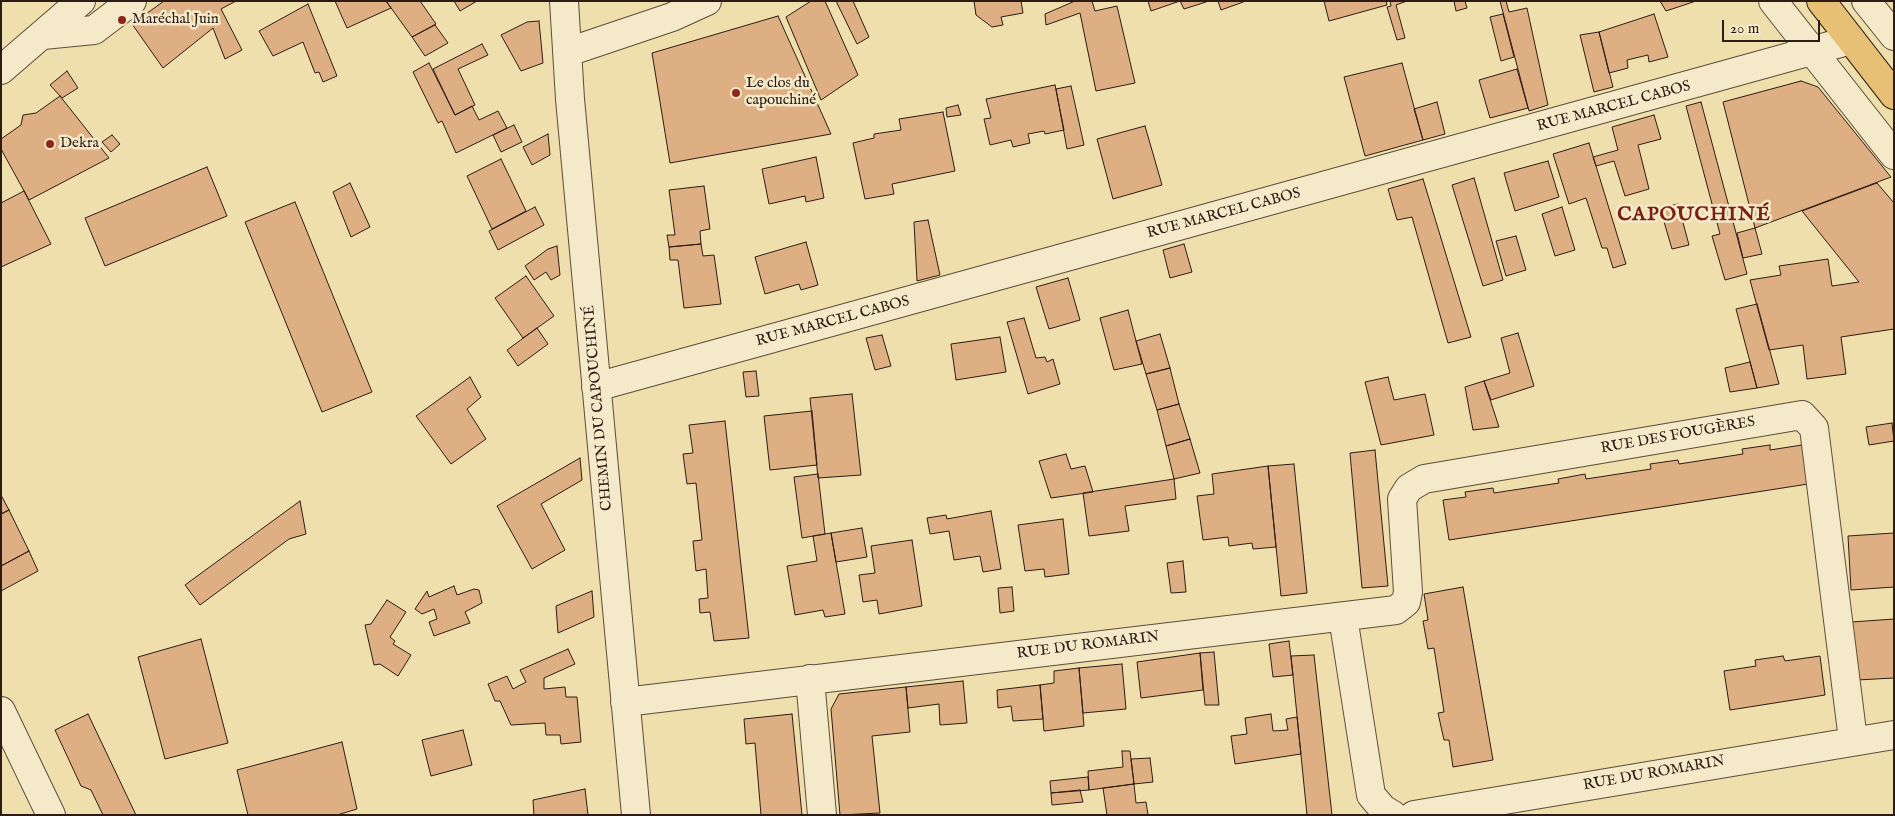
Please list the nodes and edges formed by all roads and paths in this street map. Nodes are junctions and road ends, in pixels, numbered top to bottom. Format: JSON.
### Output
{"nodes":[{"id":1,"x":81,"y":1,"type":"edge"},
{"id":2,"x":132,"y":1,"type":"edge"},
{"id":3,"x":564,"y":1,"type":"edge"},
{"id":4,"x":707,"y":1,"type":"edge"},
{"id":5,"x":1773,"y":1,"type":"edge"},
{"id":6,"x":1821,"y":1,"type":"edge"},
{"id":7,"x":1866,"y":1,"type":"edge"},
{"id":8,"x":1889,"y":1,"type":"edge"},
{"id":9,"x":1894,"y":8,"type":"edge"},
{"id":10,"x":43,"y":35,"type":"junction"},
{"id":11,"x":1894,"y":36,"type":"edge"},
{"id":12,"x":1851,"y":40,"type":"junction"},
{"id":13,"x":568,"y":52,"type":"junction"},
{"id":14,"x":1813,"y":52,"type":"junction"},
{"id":15,"x":1,"y":70,"type":"edge"},
{"id":16,"x":1894,"y":96,"type":"edge"},
{"id":17,"x":1894,"y":155,"type":"edge"},
{"id":18,"x":596,"y":387,"type":"junction"},
{"id":19,"x":1343,"y":617,"type":"junction"},
{"id":20,"x":810,"y":679,"type":"junction"},
{"id":21,"x":625,"y":702,"type":"junction"},
{"id":22,"x":1,"y":711,"type":"edge"},
{"id":23,"x":1894,"y":734,"type":"edge"},
{"id":24,"x":1853,"y":740,"type":"junction"},
{"id":25,"x":51,"y":815,"type":"edge"},
{"id":26,"x":636,"y":815,"type":"edge"},
{"id":27,"x":822,"y":815,"type":"edge"},
{"id":28,"x":1393,"y":815,"type":"edge"},
{"id":29,"x":1414,"y":815,"type":"edge"}],
"edges":[{"from":1,"to":10,"type":"street"},
{"from":2,"to":10,"type":"street"},
{"from":3,"to":13,"type":"street","name":"CHEMIN DU CAPOUCHINÉ"},
{"from":4,"to":13,"type":"street"},
{"from":5,"to":14,"type":"street"},
{"from":6,"to":12,"type":"main road"},
{"from":7,"to":11,"type":"street"},
{"from":8,"to":9,"type":"street"},
{"from":10,"to":15,"type":"street"},
{"from":12,"to":14,"type":"street","name":"RUE MARCEL CABOS"},
{"from":12,"to":16,"type":"main road"},
{"from":13,"to":18,"type":"street","name":"CHEMIN DU CAPOUCHINÉ"},
{"from":14,"to":17,"type":"street"},
{"from":14,"to":18,"type":"street","name":"RUE MARCEL CABOS"},
{"from":18,"to":21,"type":"street","name":"CHEMIN DU CAPOUCHINÉ"},
{"from":19,"to":20,"type":"street","name":"RUE DU ROMARIN"},
{"from":19,"to":24,"type":"street","name":"RUE DES FOUGÈRES"},
{"from":19,"to":28,"type":"street"},
{"from":20,"to":21,"type":"street","name":"RUE DU ROMARIN"},
{"from":20,"to":27,"type":"street"},
{"from":21,"to":26,"type":"street","name":"CHEMIN DU CAPOUCHINÉ"},
{"from":22,"to":25,"type":"street"},
{"from":23,"to":24,"type":"street","name":"RUE DU ROMARIN"},
{"from":24,"to":29,"type":"street","name":"RUE DU ROMARIN"}]}
